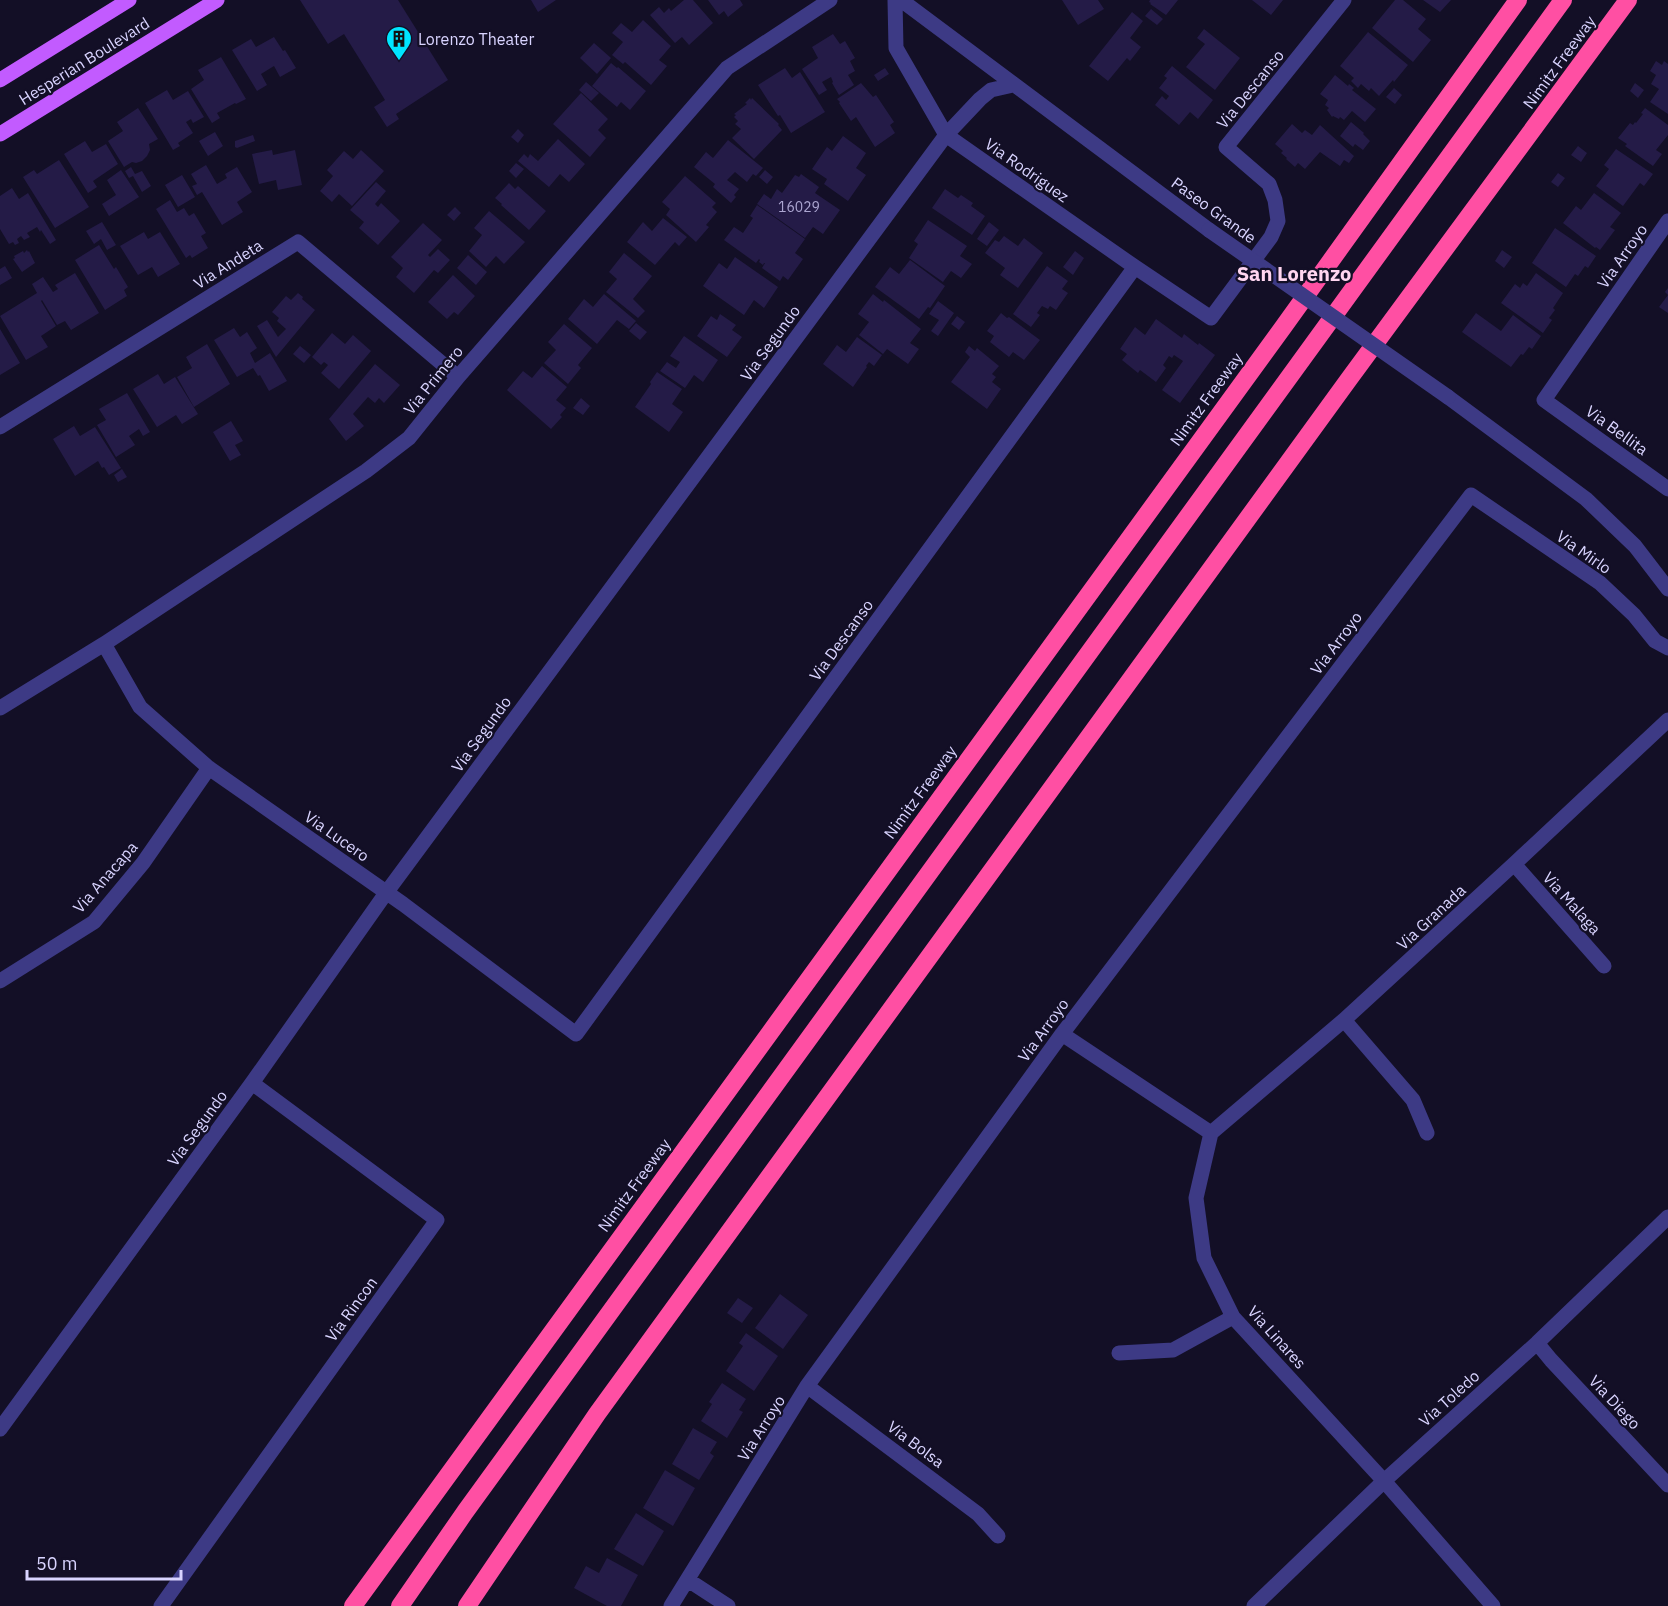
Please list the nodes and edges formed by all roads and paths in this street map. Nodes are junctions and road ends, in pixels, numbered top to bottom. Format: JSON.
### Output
{"nodes":[{"id":1,"x":129,"y":0,"type":"edge"},
{"id":2,"x":218,"y":0,"type":"edge"},
{"id":3,"x":830,"y":0,"type":"edge"},
{"id":4,"x":895,"y":0,"type":"edge"},
{"id":5,"x":901,"y":0,"type":"edge"},
{"id":6,"x":1344,"y":0,"type":"edge"},
{"id":7,"x":1518,"y":0,"type":"edge"},
{"id":8,"x":1563,"y":0,"type":"edge"},
{"id":9,"x":1628,"y":0,"type":"edge"},
{"id":10,"x":0,"y":80,"type":"edge"},
{"id":11,"x":1013,"y":85,"type":"junction"},
{"id":12,"x":0,"y":134,"type":"edge"},
{"id":13,"x":946,"y":135,"type":"junction"},
{"id":14,"x":1668,"y":221,"type":"edge"},
{"id":15,"x":1135,"y":267,"type":"junction"},
{"id":16,"x":1211,"y":318,"type":"joint"},
{"id":17,"x":458,"y":377,"type":"junction"},
{"id":18,"x":1544,"y":400,"type":"joint"},
{"id":19,"x":0,"y":427,"type":"edge"},
{"id":20,"x":1668,"y":489,"type":"edge"},
{"id":21,"x":1471,"y":495,"type":"joint"},
{"id":22,"x":1668,"y":588,"type":"edge"},
{"id":23,"x":104,"y":644,"type":"junction"},
{"id":24,"x":1668,"y":648,"type":"edge"},
{"id":25,"x":0,"y":708,"type":"edge"},
{"id":26,"x":1668,"y":720,"type":"edge"},
{"id":27,"x":209,"y":768,"type":"junction"},
{"id":28,"x":1514,"y":864,"type":"junction"},
{"id":29,"x":386,"y":893,"type":"junction"},
{"id":30,"x":1604,"y":966,"type":"dead end"},
{"id":31,"x":0,"y":981,"type":"edge"},
{"id":32,"x":1344,"y":1020,"type":"junction"},
{"id":33,"x":576,"y":1034,"type":"joint"},
{"id":34,"x":1062,"y":1034,"type":"junction"},
{"id":35,"x":252,"y":1083,"type":"junction"},
{"id":36,"x":1211,"y":1133,"type":"junction"},
{"id":37,"x":1427,"y":1133,"type":"dead end"},
{"id":38,"x":1668,"y":1217,"type":"edge"},
{"id":39,"x":1233,"y":1317,"type":"junction"},
{"id":40,"x":1538,"y":1343,"type":"junction"},
{"id":41,"x":1119,"y":1353,"type":"dead end"},
{"id":42,"x":807,"y":1386,"type":"junction"},
{"id":43,"x":0,"y":1429,"type":"edge"},
{"id":44,"x":1384,"y":1481,"type":"junction"},
{"id":45,"x":1668,"y":1485,"type":"edge"},
{"id":46,"x":998,"y":1536,"type":"dead end"},
{"id":47,"x":687,"y":1580,"type":"junction"},
{"id":48,"x":161,"y":1606,"type":"edge"},
{"id":49,"x":353,"y":1606,"type":"edge"},
{"id":50,"x":400,"y":1606,"type":"edge"},
{"id":51,"x":467,"y":1606,"type":"edge"},
{"id":52,"x":671,"y":1606,"type":"edge"},
{"id":53,"x":728,"y":1606,"type":"edge"},
{"id":54,"x":1254,"y":1606,"type":"edge"},
{"id":55,"x":1493,"y":1606,"type":"edge"}],
"edges":[{"from":1,"to":10,"type":"main road","name":"Hesperian Boulevard"},
{"from":2,"to":12,"type":"main road","name":"Hesperian Boulevard"},
{"from":3,"to":17,"type":"street","name":"Via Primero"},
{"from":4,"to":13,"type":"street","name":"Via Rodriguez"},
{"from":5,"to":11,"type":"street","name":"Paseo Grande"},
{"from":6,"to":16,"type":"street","name":"Via Descanso"},
{"from":7,"to":49,"type":"highway","name":"Nimitz Freeway"},
{"from":8,"to":50,"type":"highway"},
{"from":9,"to":51,"type":"highway","name":"Nimitz Freeway"},
{"from":11,"to":13,"type":"street","name":"Via Segundo"},
{"from":11,"to":22,"type":"street","name":"Paseo Grande","bridge":true},
{"from":13,"to":15,"type":"street","name":"Via Rodriguez"},
{"from":13,"to":29,"type":"street","name":"Via Segundo"},
{"from":14,"to":18,"type":"street","name":"Via Arroyo"},
{"from":15,"to":16,"type":"street","name":"Via Rodriguez"},
{"from":15,"to":33,"type":"street","name":"Via Descanso"},
{"from":17,"to":19,"type":"street","name":"Via Andeta"},
{"from":17,"to":23,"type":"street","name":"Via Primero"},
{"from":18,"to":20,"type":"street","name":"Via Bellita"},
{"from":21,"to":24,"type":"street","name":"Via Mirlo"},
{"from":21,"to":34,"type":"street","name":"Via Arroyo"},
{"from":23,"to":25,"type":"street","name":"Via Primero"},
{"from":23,"to":27,"type":"street","name":"Via Lucero"},
{"from":26,"to":28,"type":"street","name":"Via Granada"},
{"from":27,"to":29,"type":"street","name":"Via Lucero"},
{"from":27,"to":31,"type":"street","name":"Via Anacapa"},
{"from":28,"to":30,"type":"street","name":"Via Malaga"},
{"from":28,"to":32,"type":"street","name":"Via Granada"},
{"from":29,"to":33,"type":"street","name":"Via Lucero"},
{"from":29,"to":35,"type":"street","name":"Via Segundo"},
{"from":32,"to":36,"type":"street","name":"Via Granada"},
{"from":32,"to":37,"type":"street"},
{"from":34,"to":36,"type":"street"},
{"from":34,"to":42,"type":"street","name":"Via Arroyo"},
{"from":35,"to":43,"type":"street","name":"Via Segundo"},
{"from":35,"to":48,"type":"street","name":"Via Rincon"},
{"from":36,"to":39,"type":"street","name":"Via Linares"},
{"from":38,"to":40,"type":"street","name":"Via Toledo"},
{"from":39,"to":41,"type":"street"},
{"from":39,"to":44,"type":"street","name":"Via Linares"},
{"from":40,"to":44,"type":"street","name":"Via Toledo"},
{"from":40,"to":45,"type":"street","name":"Via Diego"},
{"from":42,"to":46,"type":"street","name":"Via Bolsa"},
{"from":42,"to":47,"type":"street","name":"Via Arroyo"},
{"from":44,"to":54,"type":"street","name":"Via Toledo"},
{"from":44,"to":55,"type":"street","name":"Via Linares"},
{"from":47,"to":52,"type":"street","name":"Via Arroyo"},
{"from":47,"to":53,"type":"street"}]}
